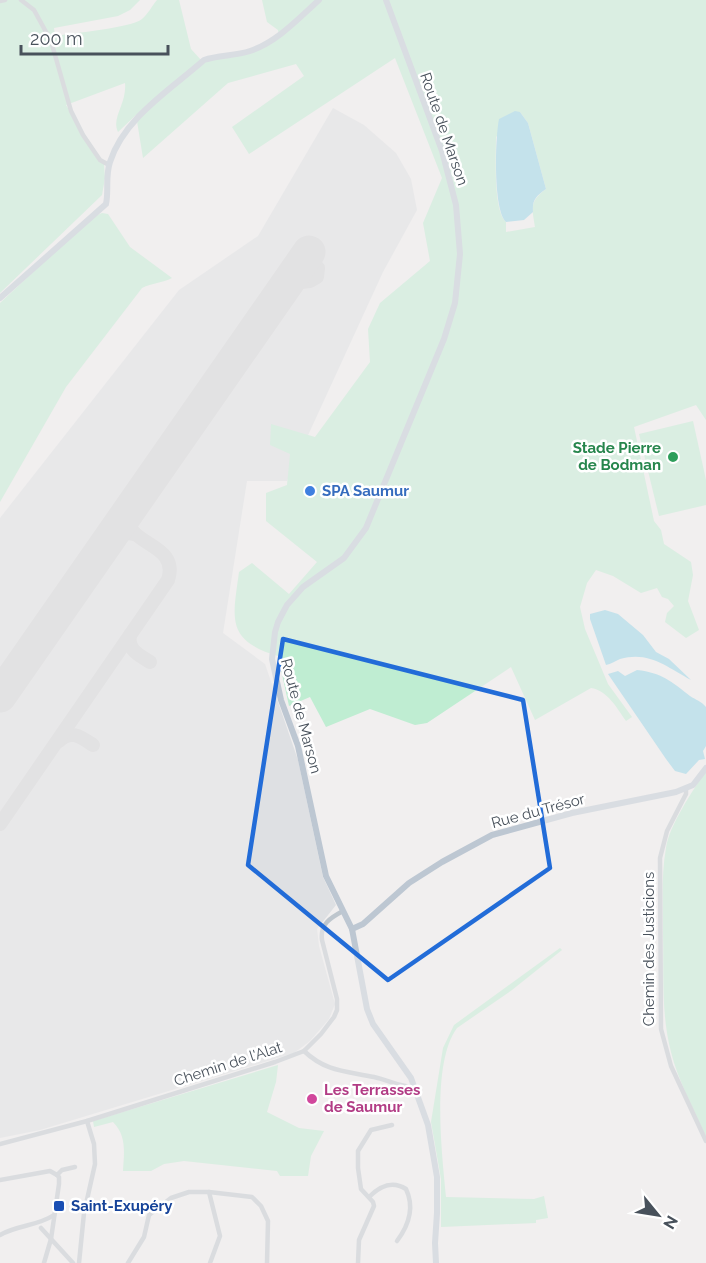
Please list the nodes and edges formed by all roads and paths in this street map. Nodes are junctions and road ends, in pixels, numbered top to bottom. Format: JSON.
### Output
{"nodes":[{"id":1,"x":5,"y":0,"type":"edge"},
{"id":2,"x":21,"y":0,"type":"edge"},
{"id":3,"x":319,"y":0,"type":"edge"},
{"id":4,"x":386,"y":0,"type":"edge"},
{"id":5,"x":0,"y":1,"type":"edge"},
{"id":6,"x":109,"y":165,"type":"junction"},
{"id":7,"x":0,"y":298,"type":"edge"},
{"id":8,"x":706,"y":768,"type":"edge"},
{"id":9,"x":686,"y":789,"type":"junction"},
{"id":10,"x":343,"y":911,"type":"junction"},
{"id":11,"x":352,"y":929,"type":"junction"},
{"id":12,"x":304,"y":1051,"type":"junction"},
{"id":13,"x":416,"y":1087,"type":"junction"},
{"id":14,"x":87,"y":1121,"type":"junction"},
{"id":15,"x":392,"y":1125,"type":"dead end"},
{"id":16,"x":706,"y":1141,"type":"edge"},
{"id":17,"x":0,"y":1144,"type":"edge"},
{"id":18,"x":75,"y":1167,"type":"dead end"},
{"id":19,"x":57,"y":1175,"type":"junction"},
{"id":20,"x":0,"y":1180,"type":"edge"},
{"id":21,"x":209,"y":1192,"type":"junction"},
{"id":22,"x":369,"y":1197,"type":"junction"},
{"id":23,"x":54,"y":1215,"type":"junction"},
{"id":24,"x":43,"y":1221,"type":"junction"},
{"id":25,"x":30,"y":1224,"type":"junction"},
{"id":26,"x":41,"y":1228,"type":"junction"},
{"id":27,"x":52,"y":1228,"type":"junction"},
{"id":28,"x":0,"y":1235,"type":"edge"},
{"id":29,"x":51,"y":1239,"type":"junction"},
{"id":30,"x":397,"y":1241,"type":"dead end"},
{"id":31,"x":44,"y":1263,"type":"edge"},
{"id":32,"x":73,"y":1263,"type":"edge"},
{"id":33,"x":79,"y":1263,"type":"edge"},
{"id":34,"x":128,"y":1263,"type":"edge"},
{"id":35,"x":210,"y":1263,"type":"edge"},
{"id":36,"x":267,"y":1263,"type":"edge"},
{"id":37,"x":358,"y":1263,"type":"edge"},
{"id":38,"x":436,"y":1263,"type":"edge"}],
"edges":[{"from":1,"to":5,"type":"street"},
{"from":2,"to":6,"type":"street"},
{"from":3,"to":6,"type":"street"},
{"from":4,"to":10,"type":"street","name":"Route de Marson"},
{"from":6,"to":7,"type":"street"},
{"from":8,"to":9,"type":"street"},
{"from":9,"to":11,"type":"street","name":"Rue du Trésor"},
{"from":9,"to":16,"type":"street","name":"Chemin des Justicions"},
{"from":10,"to":11,"type":"street","name":"Route de Marson"},
{"from":10,"to":12,"type":"street","name":"Chemin de l'Alat"},
{"from":11,"to":13,"type":"street","name":"Route de Marson"},
{"from":12,"to":13,"type":"street"},
{"from":12,"to":14,"type":"street","name":"Chemin de l'Alat"},
{"from":13,"to":38,"type":"street","name":"Route de Marson"},
{"from":14,"to":17,"type":"street","name":"Chemin de l'Alat"},
{"from":14,"to":33,"type":"street"},
{"from":15,"to":22,"type":"street"},
{"from":18,"to":19,"type":"street"},
{"from":19,"to":20,"type":"street"},
{"from":19,"to":23,"type":"street"},
{"from":21,"to":34,"type":"street"},
{"from":21,"to":35,"type":"street"},
{"from":21,"to":36,"type":"street"},
{"from":22,"to":30,"type":"street"},
{"from":22,"to":37,"type":"street"},
{"from":23,"to":24,"type":"street"},
{"from":23,"to":27,"type":"street"},
{"from":24,"to":25,"type":"street"},
{"from":24,"to":27,"type":"street"},
{"from":25,"to":26,"type":"street"},
{"from":25,"to":28,"type":"street"},
{"from":26,"to":27,"type":"street"},
{"from":26,"to":29,"type":"street"},
{"from":27,"to":29,"type":"street"},
{"from":29,"to":31,"type":"street"},
{"from":29,"to":32,"type":"street"}]}
